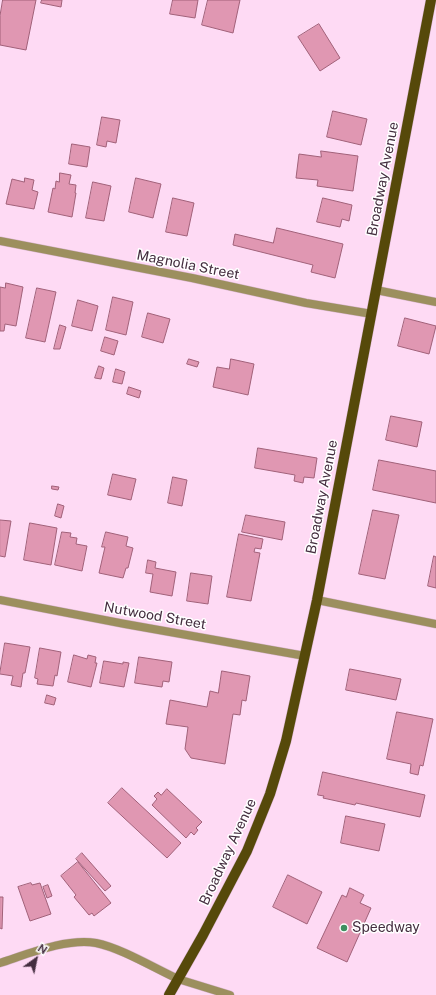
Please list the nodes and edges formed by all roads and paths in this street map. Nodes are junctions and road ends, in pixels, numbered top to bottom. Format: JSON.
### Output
{"nodes":[{"id":1,"x":431,"y":0,"type":"edge"},
{"id":2,"x":0,"y":241,"type":"edge"},
{"id":3,"x":376,"y":290,"type":"junction"},
{"id":4,"x":436,"y":302,"type":"edge"},
{"id":5,"x":372,"y":314,"type":"junction"},
{"id":6,"x":0,"y":600,"type":"edge"},
{"id":7,"x":317,"y":600,"type":"junction"},
{"id":8,"x":436,"y":624,"type":"edge"},
{"id":9,"x":305,"y":656,"type":"junction"},
{"id":10,"x":0,"y":963,"type":"edge"},
{"id":11,"x":178,"y":979,"type":"junction"},
{"id":12,"x":169,"y":995,"type":"edge"},
{"id":13,"x":230,"y":995,"type":"edge"}],
"edges":[{"from":1,"to":3,"type":"main road","name":"Broadway Avenue"},
{"from":2,"to":5,"type":"street","name":"Magnolia Street"},
{"from":3,"to":4,"type":"street"},
{"from":3,"to":5,"type":"main road","name":"Broadway Avenue"},
{"from":5,"to":7,"type":"main road","name":"Broadway Avenue"},
{"from":6,"to":9,"type":"street","name":"Nutwood Street"},
{"from":7,"to":8,"type":"street"},
{"from":7,"to":9,"type":"main road","name":"Broadway Avenue"},
{"from":9,"to":11,"type":"main road","name":"Broadway Avenue"},
{"from":10,"to":11,"type":"street"},
{"from":11,"to":12,"type":"main road","name":"Broadway Avenue"},
{"from":11,"to":13,"type":"street"}]}
